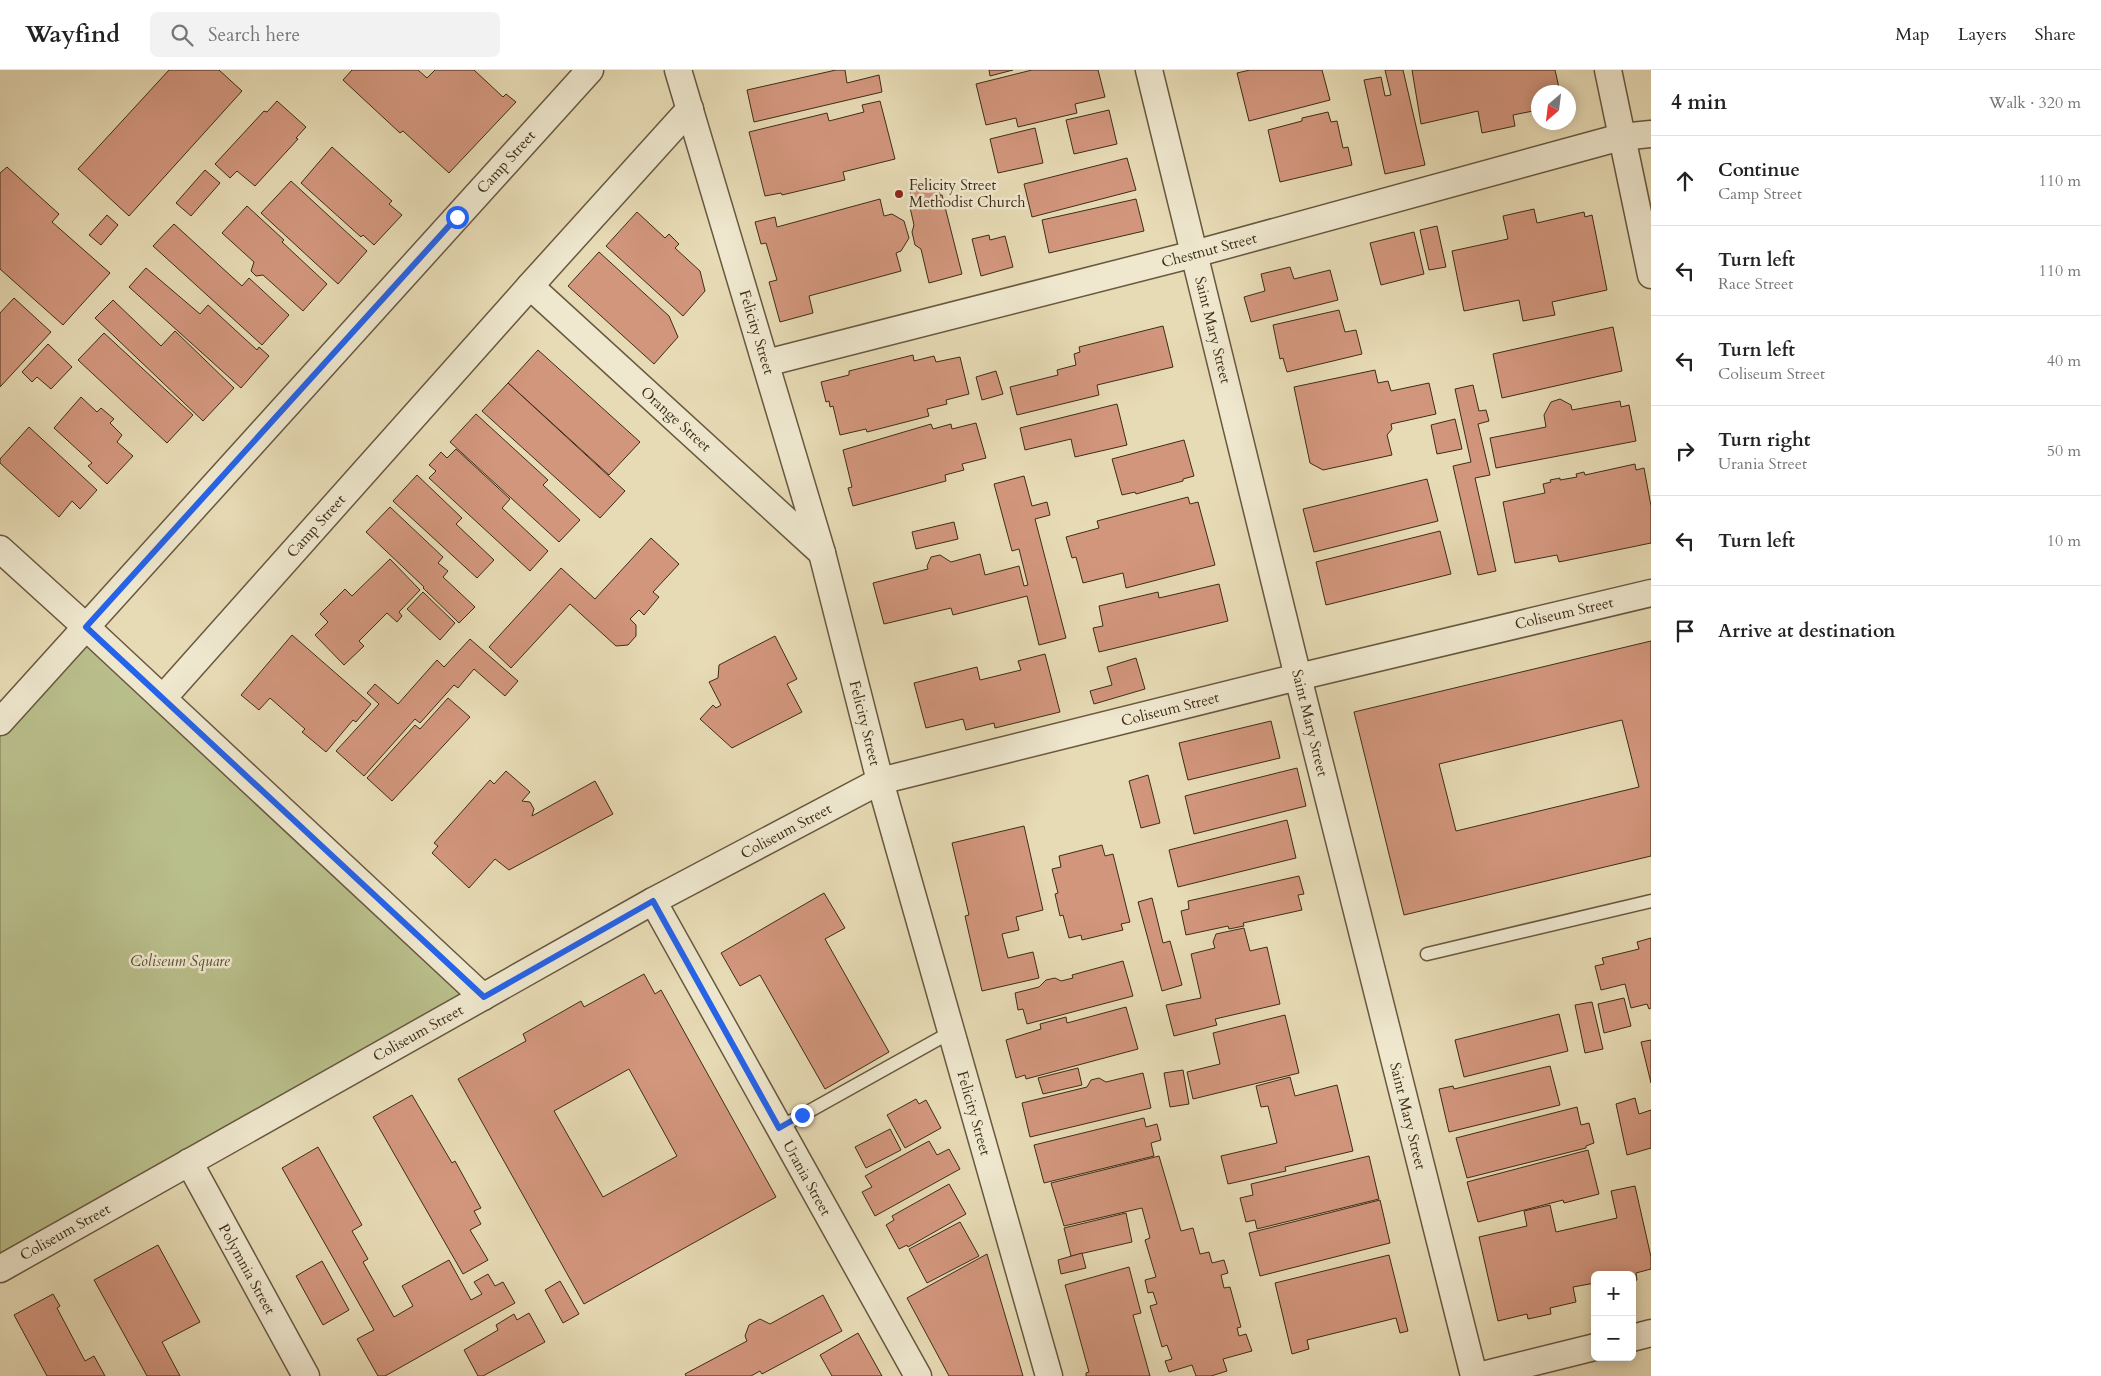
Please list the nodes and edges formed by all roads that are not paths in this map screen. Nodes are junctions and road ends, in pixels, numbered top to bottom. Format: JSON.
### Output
{"nodes":[{"id":1,"x":590,"y":70,"type":"edge"},
{"id":2,"x":678,"y":70,"type":"edge"},
{"id":3,"x":1149,"y":70,"type":"edge"},
{"id":4,"x":1608,"y":70,"type":"edge"},
{"id":5,"x":690,"y":109,"type":"junction"},
{"id":6,"x":1651,"y":134,"type":"edge"},
{"id":7,"x":1621,"y":138,"type":"junction"},
{"id":8,"x":1194,"y":254,"type":"junction"},
{"id":9,"x":1651,"y":275,"type":"edge"},
{"id":10,"x":530,"y":286,"type":"junction"},
{"id":11,"x":766,"y":363,"type":"junction"},
{"id":12,"x":0,"y":549,"type":"edge"},
{"id":13,"x":822,"y":553,"type":"junction"},
{"id":14,"x":1651,"y":592,"type":"edge"},
{"id":15,"x":86,"y":627,"type":"junction"},
{"id":16,"x":1298,"y":677,"type":"junction"},
{"id":17,"x":163,"y":698,"type":"junction"},
{"id":18,"x":0,"y":722,"type":"edge"},
{"id":19,"x":880,"y":781,"type":"junction"},
{"id":20,"x":653,"y":901,"type":"junction"},
{"id":21,"x":1651,"y":901,"type":"edge"},
{"id":22,"x":1428,"y":954,"type":"dead end"},
{"id":23,"x":484,"y":997,"type":"junction"},
{"id":24,"x":951,"y":1032,"type":"junction"},
{"id":25,"x":779,"y":1128,"type":"junction"},
{"id":26,"x":189,"y":1162,"type":"junction"},
{"id":27,"x":0,"y":1269,"type":"edge"},
{"id":28,"x":1651,"y":1333,"type":"edge"},
{"id":29,"x":1636,"y":1337,"type":"edge"},
{"id":30,"x":1591,"y":1348,"type":"edge"},
{"id":31,"x":306,"y":1376,"type":"edge"},
{"id":32,"x":918,"y":1376,"type":"edge"},
{"id":33,"x":1049,"y":1376,"type":"edge"},
{"id":34,"x":1476,"y":1376,"type":"edge"}],
"edges":[{"from":1,"to":15,"type":"street","name":"Camp Street"},
{"from":2,"to":5,"type":"street","name":"Felicity Street"},
{"from":3,"to":8,"type":"street","name":"Saint Mary Street"},
{"from":4,"to":7,"type":"street"},
{"from":5,"to":10,"type":"street","name":"Camp Street"},
{"from":5,"to":11,"type":"street","name":"Felicity Street"},
{"from":6,"to":7,"type":"street","name":"Chestnut Street"},
{"from":7,"to":8,"type":"street","name":"Chestnut Street"},
{"from":7,"to":9,"type":"street"},
{"from":8,"to":11,"type":"street","name":"Chestnut Street"},
{"from":8,"to":16,"type":"street","name":"Saint Mary Street"},
{"from":10,"to":13,"type":"street","name":"Orange Street"},
{"from":10,"to":17,"type":"street","name":"Camp Street"},
{"from":11,"to":13,"type":"street","name":"Felicity Street"},
{"from":12,"to":15,"type":"street"},
{"from":13,"to":19,"type":"street","name":"Felicity Street"},
{"from":14,"to":16,"type":"street","name":"Coliseum Street"},
{"from":15,"to":17,"type":"street"},
{"from":15,"to":18,"type":"street","name":"Camp Street"},
{"from":16,"to":19,"type":"street","name":"Coliseum Street"},
{"from":16,"to":34,"type":"street","name":"Saint Mary Street"},
{"from":17,"to":23,"type":"street"},
{"from":19,"to":20,"type":"street","name":"Coliseum Street"},
{"from":19,"to":24,"type":"street","name":"Felicity Street"},
{"from":20,"to":23,"type":"street","name":"Coliseum Street"},
{"from":20,"to":25,"type":"street","name":"Urania Street"},
{"from":21,"to":22,"type":"lane"},
{"from":23,"to":26,"type":"street","name":"Coliseum Street"},
{"from":24,"to":25,"type":"lane"},
{"from":24,"to":33,"type":"street","name":"Felicity Street"},
{"from":25,"to":32,"type":"street","name":"Urania Street"},
{"from":26,"to":27,"type":"street","name":"Coliseum Street"},
{"from":26,"to":31,"type":"street","name":"Polymnia Street"},
{"from":28,"to":29,"type":"street"},
{"from":30,"to":34,"type":"street"}]}
